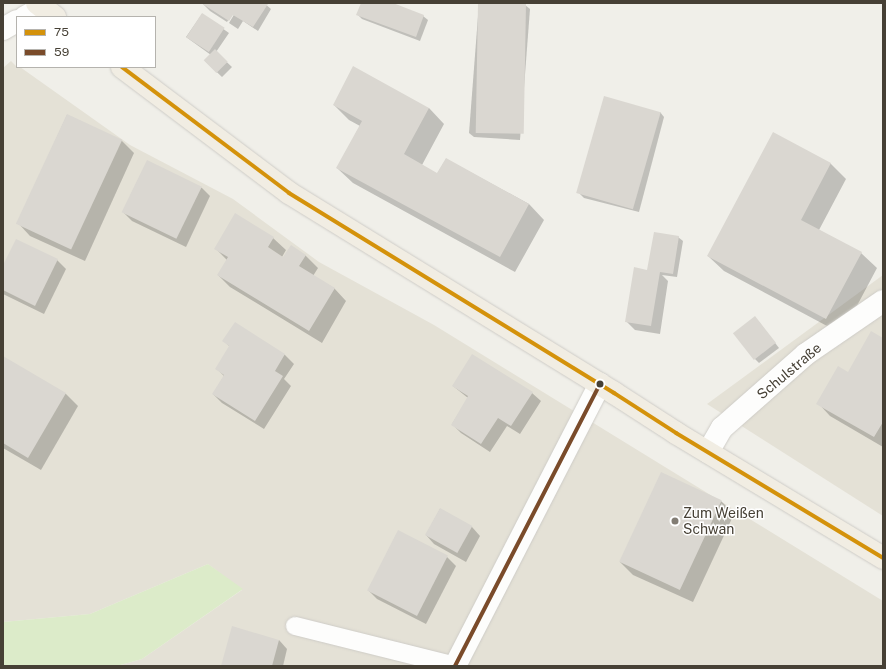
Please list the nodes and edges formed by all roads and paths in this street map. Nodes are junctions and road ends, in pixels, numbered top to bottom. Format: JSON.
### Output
{"nodes":[{"id":1,"x":16,"y":22,"type":"edge"},
{"id":2,"x":3,"y":29,"type":"edge"},
{"id":3,"x":123,"y":68,"type":"edge"},
{"id":4,"x":883,"y":301,"type":"edge"},
{"id":5,"x":600,"y":384,"type":"junction"},
{"id":6,"x":708,"y":452,"type":"junction"},
{"id":7,"x":883,"y":558,"type":"edge"},
{"id":8,"x":296,"y":626,"type":"dead end"},
{"id":9,"x":455,"y":666,"type":"edge"}],
"edges":[{"from":1,"to":2,"type":"street"},
{"from":3,"to":5,"type":"main road"},
{"from":4,"to":6,"type":"street","name":"Schulstraße"},
{"from":5,"to":6,"type":"main road"},
{"from":5,"to":9,"type":"street"},
{"from":6,"to":7,"type":"main road"},
{"from":8,"to":9,"type":"lane"}]}
